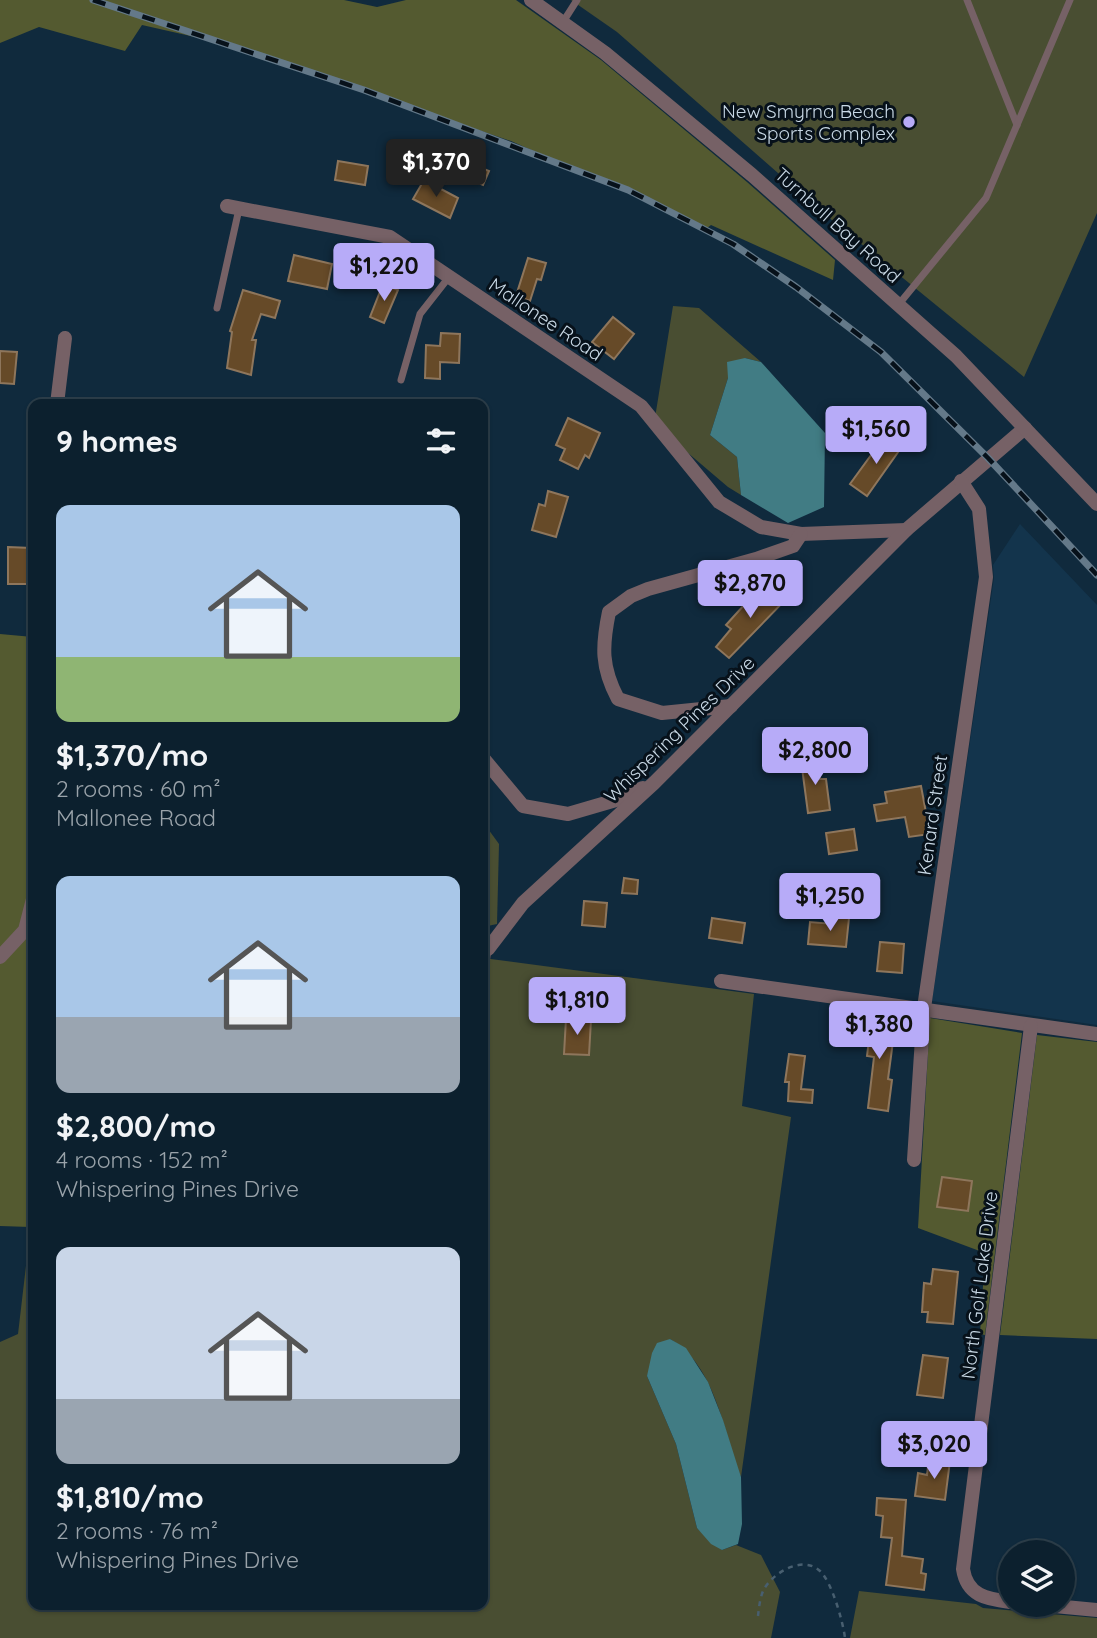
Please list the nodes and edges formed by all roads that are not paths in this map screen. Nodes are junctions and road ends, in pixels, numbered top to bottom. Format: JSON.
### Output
{"nodes":[{"id":1,"x":531,"y":0,"type":"edge"},
{"id":2,"x":577,"y":0,"type":"edge"},
{"id":3,"x":967,"y":0,"type":"edge"},
{"id":4,"x":1070,"y":0,"type":"edge"},
{"id":5,"x":564,"y":22,"type":"junction"},
{"id":6,"x":1017,"y":125,"type":"junction"},
{"id":7,"x":233,"y":207,"type":"joint"},
{"id":8,"x":449,"y":277,"type":"junction"},
{"id":9,"x":898,"y":305,"type":"junction"},
{"id":10,"x":217,"y":309,"type":"dead end"},
{"id":11,"x":65,"y":338,"type":"dead end"},
{"id":12,"x":401,"y":380,"type":"dead end"},
{"id":13,"x":58,"y":399,"type":"edge"},
{"id":14,"x":1025,"y":428,"type":"junction"},
{"id":15,"x":961,"y":481,"type":"junction"},
{"id":16,"x":1097,"y":504,"type":"edge"},
{"id":17,"x":906,"y":530,"type":"junction"},
{"id":18,"x":801,"y":534,"type":"junction"},
{"id":19,"x":731,"y":706,"type":"junction"},
{"id":20,"x":488,"y":764,"type":"edge"},
{"id":21,"x":654,"y":783,"type":"junction"},
{"id":22,"x":28,"y":918,"type":"edge"},
{"id":23,"x":488,"y":949,"type":"edge"},
{"id":24,"x":0,"y":957,"type":"edge"},
{"id":25,"x":721,"y":981,"type":"dead end"},
{"id":26,"x":924,"y":1008,"type":"junction"},
{"id":27,"x":1031,"y":1026,"type":"junction"},
{"id":28,"x":1097,"y":1034,"type":"edge"},
{"id":29,"x":914,"y":1160,"type":"dead end"},
{"id":30,"x":998,"y":1601,"type":"edge"},
{"id":31,"x":1075,"y":1608,"type":"edge"},
{"id":32,"x":1097,"y":1610,"type":"edge"}],
"edges":[{"from":1,"to":5,"type":"street","name":"Turnbull Bay Road"},
{"from":2,"to":5,"type":"lane"},
{"from":3,"to":6,"type":"lane"},
{"from":4,"to":6,"type":"lane"},
{"from":5,"to":9,"type":"street","name":"Turnbull Bay Road"},
{"from":6,"to":9,"type":"lane"},
{"from":7,"to":8,"type":"street","name":"Mallonee Road"},
{"from":7,"to":10,"type":"lane"},
{"from":8,"to":12,"type":"lane"},
{"from":8,"to":18,"type":"street","name":"Mallonee Road"},
{"from":9,"to":14,"type":"street","name":"Turnbull Bay Road"},
{"from":11,"to":13,"type":"street"},
{"from":14,"to":15,"type":"street","name":"Whispering Pines Drive"},
{"from":14,"to":16,"type":"street","name":"Turnbull Bay Road"},
{"from":15,"to":17,"type":"street","name":"Whispering Pines Drive"},
{"from":15,"to":26,"type":"street","name":"Kenard Street"},
{"from":17,"to":18,"type":"street","name":"Mallonee Road"},
{"from":17,"to":19,"type":"street","name":"Whispering Pines Drive"},
{"from":18,"to":19,"type":"street"},
{"from":19,"to":21,"type":"street","name":"Whispering Pines Drive"},
{"from":20,"to":21,"type":"street"},
{"from":21,"to":23,"type":"street","name":"Whispering Pines Drive"},
{"from":22,"to":24,"type":"street"},
{"from":25,"to":26,"type":"street"},
{"from":26,"to":27,"type":"street"},
{"from":26,"to":29,"type":"street","name":"Kenard Street"},
{"from":27,"to":28,"type":"street"},
{"from":27,"to":30,"type":"street","name":"North Golf Lake Drive"},
{"from":31,"to":32,"type":"street"}]}
